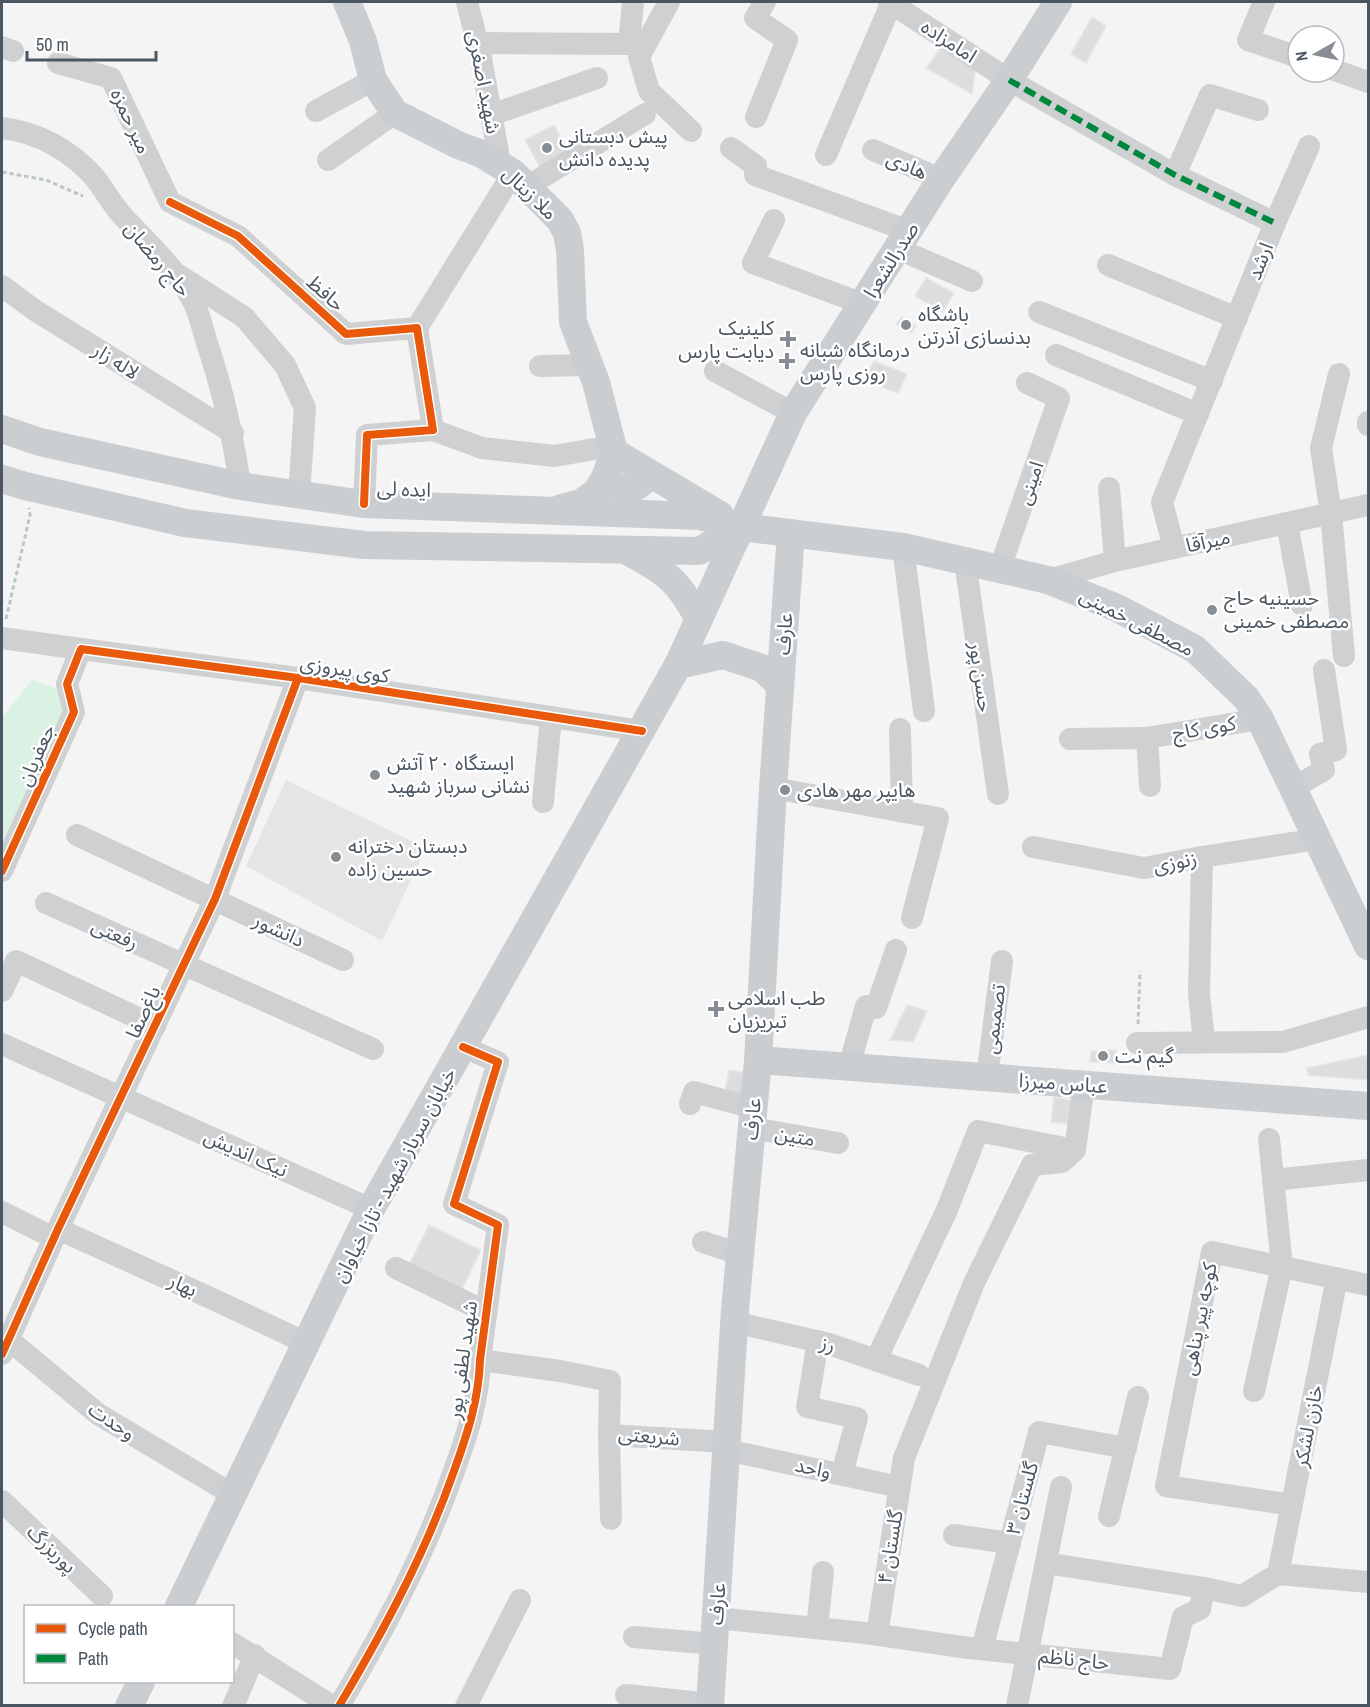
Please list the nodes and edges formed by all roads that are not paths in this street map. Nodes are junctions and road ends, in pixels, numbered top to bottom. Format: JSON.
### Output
{"nodes":[{"id":1,"x":347,"y":2,"type":"edge"},
{"id":2,"x":467,"y":2,"type":"edge"},
{"id":3,"x":633,"y":2,"type":"edge"},
{"id":4,"x":669,"y":2,"type":"edge"},
{"id":5,"x":765,"y":2,"type":"edge"},
{"id":6,"x":1058,"y":2,"type":"edge"},
{"id":7,"x":1264,"y":2,"type":"edge"},
{"id":8,"x":890,"y":3,"type":"edge"},
{"id":9,"x":478,"y":43,"type":"junction"},
{"id":10,"x":1286,"y":53,"type":"edge"},
{"id":11,"x":58,"y":63,"type":"dead end"},
{"id":12,"x":1346,"y":74,"type":"edge"},
{"id":13,"x":597,"y":78,"type":"dead end"},
{"id":14,"x":373,"y":80,"type":"junction"},
{"id":15,"x":1009,"y":80,"type":"junction"},
{"id":16,"x":1368,"y":82,"type":"edge"},
{"id":17,"x":1258,"y":110,"type":"dead end"},
{"id":18,"x":316,"y":111,"type":"dead end"},
{"id":19,"x":395,"y":113,"type":"junction"},
{"id":20,"x":645,"y":114,"type":"dead end"},
{"id":21,"x":490,"y":115,"type":"junction"},
{"id":22,"x":756,"y":117,"type":"dead end"},
{"id":23,"x":2,"y":128,"type":"edge"},
{"id":24,"x":692,"y":131,"type":"dead end"},
{"id":25,"x":1309,"y":146,"type":"dead end"},
{"id":26,"x":731,"y":148,"type":"dead end"},
{"id":27,"x":873,"y":150,"type":"dead end"},
{"id":28,"x":826,"y":155,"type":"dead end"},
{"id":29,"x":328,"y":160,"type":"dead end"},
{"id":30,"x":514,"y":174,"type":"junction"},
{"id":31,"x":1175,"y":175,"type":"junction"},
{"id":32,"x":940,"y":179,"type":"junction"},
{"id":33,"x":170,"y":202,"type":"joint"},
{"id":34,"x":774,"y":220,"type":"dead end"},
{"id":35,"x":1275,"y":223,"type":"junction"},
{"id":36,"x":904,"y":240,"type":"junction"},
{"id":37,"x":1108,"y":265,"type":"dead end"},
{"id":38,"x":174,"y":272,"type":"junction"},
{"id":39,"x":972,"y":281,"type":"dead end"},
{"id":40,"x":2,"y":286,"type":"edge"},
{"id":41,"x":863,"y":304,"type":"junction"},
{"id":42,"x":1039,"y":312,"type":"dead end"},
{"id":43,"x":1237,"y":318,"type":"junction"},
{"id":44,"x":417,"y":328,"type":"junction"},
{"id":45,"x":1056,"y":355,"type":"dead end"},
{"id":46,"x":589,"y":365,"type":"junction"},
{"id":47,"x":540,"y":366,"type":"dead end"},
{"id":48,"x":715,"y":371,"type":"dead end"},
{"id":49,"x":1339,"y":374,"type":"dead end"},
{"id":50,"x":1212,"y":381,"type":"junction"},
{"id":51,"x":1027,"y":384,"type":"dead end"},
{"id":52,"x":793,"y":413,"type":"junction"},
{"id":53,"x":1198,"y":414,"type":"junction"},
{"id":54,"x":2,"y":429,"type":"edge"},
{"id":55,"x":433,"y":430,"type":"junction"},
{"id":56,"x":233,"y":433,"type":"junction"},
{"id":57,"x":604,"y":459,"type":"junction"},
{"id":58,"x":13,"y":482,"type":"edge"},
{"id":59,"x":240,"y":486,"type":"junction"},
{"id":60,"x":1109,"y":488,"type":"dead end"},
{"id":61,"x":299,"y":495,"type":"junction"},
{"id":62,"x":364,"y":504,"type":"junction"},
{"id":63,"x":1368,"y":505,"type":"edge"},
{"id":64,"x":549,"y":511,"type":"junction"},
{"id":65,"x":1331,"y":514,"type":"junction"},
{"id":66,"x":1287,"y":523,"type":"junction"},
{"id":67,"x":740,"y":527,"type":"junction"},
{"id":68,"x":791,"y":533,"type":"junction"},
{"id":69,"x":903,"y":548,"type":"junction"},
{"id":70,"x":1174,"y":548,"type":"junction"},
{"id":71,"x":627,"y":551,"type":"junction"},
{"id":72,"x":964,"y":561,"type":"junction"},
{"id":73,"x":1115,"y":561,"type":"junction"},
{"id":74,"x":1000,"y":568,"type":"junction"},
{"id":75,"x":1048,"y":580,"type":"junction"},
{"id":76,"x":1302,"y":605,"type":"dead end"},
{"id":77,"x":698,"y":618,"type":"junction"},
{"id":78,"x":3,"y":632,"type":"edge"},
{"id":79,"x":81,"y":649,"type":"junction"},
{"id":80,"x":1344,"y":656,"type":"dead end"},
{"id":81,"x":678,"y":665,"type":"junction"},
{"id":82,"x":1324,"y":670,"type":"dead end"},
{"id":83,"x":298,"y":678,"type":"junction"},
{"id":84,"x":780,"y":685,"type":"junction"},
{"id":85,"x":924,"y":711,"type":"dead end"},
{"id":86,"x":551,"y":717,"type":"junction"},
{"id":87,"x":1260,"y":718,"type":"junction"},
{"id":88,"x":900,"y":729,"type":"dead end"},
{"id":89,"x":642,"y":731,"type":"junction"},
{"id":90,"x":1147,"y":738,"type":"junction"},
{"id":91,"x":1070,"y":739,"type":"dead end"},
{"id":92,"x":1150,"y":786,"type":"dead end"},
{"id":93,"x":773,"y":788,"type":"junction"},
{"id":94,"x":1293,"y":788,"type":"junction"},
{"id":95,"x":998,"y":794,"type":"dead end"},
{"id":96,"x":543,"y":802,"type":"dead end"},
{"id":97,"x":902,"y":812,"type":"junction"},
{"id":98,"x":77,"y":835,"type":"dead end"},
{"id":99,"x":1318,"y":839,"type":"junction"},
{"id":100,"x":1033,"y":847,"type":"dead end"},
{"id":101,"x":1202,"y":857,"type":"junction"},
{"id":102,"x":2,"y":871,"type":"edge"},
{"id":103,"x":215,"y":899,"type":"junction"},
{"id":104,"x":45,"y":903,"type":"dead end"},
{"id":105,"x":912,"y":918,"type":"dead end"},
{"id":106,"x":1368,"y":946,"type":"edge"},
{"id":107,"x":896,"y":950,"type":"dead end"},
{"id":108,"x":343,"y":960,"type":"dead end"},
{"id":109,"x":1002,"y":960,"type":"dead end"},
{"id":110,"x":184,"y":965,"type":"junction"},
{"id":111,"x":2,"y":991,"type":"edge"},
{"id":112,"x":1368,"y":1017,"type":"edge"},
{"id":113,"x":155,"y":1026,"type":"junction"},
{"id":114,"x":1204,"y":1042,"type":"junction"},
{"id":115,"x":1137,"y":1043,"type":"dead end"},
{"id":116,"x":2,"y":1044,"type":"edge"},
{"id":117,"x":463,"y":1047,"type":"junction"},
{"id":118,"x":373,"y":1049,"type":"dead end"},
{"id":119,"x":758,"y":1060,"type":"junction"},
{"id":120,"x":849,"y":1067,"type":"junction"},
{"id":121,"x":987,"y":1077,"type":"junction"},
{"id":122,"x":1084,"y":1084,"type":"junction"},
{"id":123,"x":120,"y":1098,"type":"junction"},
{"id":124,"x":690,"y":1104,"type":"dead end"},
{"id":125,"x":1368,"y":1106,"type":"edge"},
{"id":126,"x":753,"y":1118,"type":"junction"},
{"id":127,"x":1269,"y":1139,"type":"dead end"},
{"id":128,"x":838,"y":1143,"type":"dead end"},
{"id":129,"x":1075,"y":1150,"type":"junction"},
{"id":130,"x":1368,"y":1170,"type":"edge"},
{"id":131,"x":1273,"y":1180,"type":"junction"},
{"id":132,"x":371,"y":1209,"type":"junction"},
{"id":133,"x":2,"y":1212,"type":"edge"},
{"id":134,"x":56,"y":1233,"type":"junction"},
{"id":135,"x":703,"y":1242,"type":"dead end"},
{"id":136,"x":740,"y":1254,"type":"junction"},
{"id":137,"x":1282,"y":1266,"type":"junction"},
{"id":138,"x":396,"y":1268,"type":"dead end"},
{"id":139,"x":1337,"y":1278,"type":"junction"},
{"id":140,"x":1368,"y":1285,"type":"edge"},
{"id":141,"x":486,"y":1312,"type":"junction"},
{"id":142,"x":734,"y":1322,"type":"junction"},
{"id":143,"x":818,"y":1341,"type":"junction"},
{"id":144,"x":4,"y":1343,"type":"edge"},
{"id":145,"x":306,"y":1343,"type":"junction"},
{"id":146,"x":480,"y":1360,"type":"junction"},
{"id":147,"x":876,"y":1360,"type":"junction"},
{"id":148,"x":926,"y":1378,"type":"junction"},
{"id":149,"x":1254,"y":1391,"type":"dead end"},
{"id":150,"x":1138,"y":1397,"type":"dead end"},
{"id":151,"x":609,"y":1435,"type":"junction"},
{"id":152,"x":726,"y":1446,"type":"junction"},
{"id":153,"x":1126,"y":1448,"type":"junction"},
{"id":154,"x":842,"y":1474,"type":"junction"},
{"id":155,"x":900,"y":1487,"type":"junction"},
{"id":156,"x":1060,"y":1487,"type":"dead end"},
{"id":157,"x":232,"y":1494,"type":"junction"},
{"id":158,"x":2,"y":1501,"type":"edge"},
{"id":159,"x":1292,"y":1505,"type":"junction"},
{"id":160,"x":1108,"y":1515,"type":"dead end"},
{"id":161,"x":611,"y":1519,"type":"dead end"},
{"id":162,"x":954,"y":1535,"type":"dead end"},
{"id":163,"x":1010,"y":1543,"type":"junction"},
{"id":164,"x":1046,"y":1563,"type":"junction"},
{"id":165,"x":823,"y":1572,"type":"dead end"},
{"id":166,"x":1278,"y":1574,"type":"junction"},
{"id":167,"x":1368,"y":1582,"type":"edge"},
{"id":168,"x":1204,"y":1588,"type":"junction"},
{"id":169,"x":102,"y":1596,"type":"dead end"},
{"id":170,"x":520,"y":1600,"type":"dead end"},
{"id":171,"x":178,"y":1605,"type":"edge"},
{"id":172,"x":817,"y":1628,"type":"junction"},
{"id":173,"x":715,"y":1631,"type":"junction"},
{"id":174,"x":877,"y":1635,"type":"junction"},
{"id":175,"x":634,"y":1637,"type":"dead end"},
{"id":176,"x":234,"y":1643,"type":"edge"},
{"id":177,"x":982,"y":1649,"type":"junction"},
{"id":178,"x":1028,"y":1654,"type":"junction"},
{"id":179,"x":255,"y":1655,"type":"junction"},
{"id":180,"x":140,"y":1683,"type":"edge"},
{"id":181,"x":626,"y":1695,"type":"dead end"},
{"id":182,"x":301,"y":1696,"type":"edge"},
{"id":183,"x":710,"y":1705,"type":"edge"},
{"id":184,"x":129,"y":1706,"type":"edge"},
{"id":185,"x":233,"y":1706,"type":"edge"},
{"id":186,"x":332,"y":1706,"type":"edge"},
{"id":187,"x":339,"y":1706,"type":"edge"},
{"id":188,"x":466,"y":1706,"type":"edge"},
{"id":189,"x":1017,"y":1706,"type":"edge"}],
"edges":[{"from":1,"to":14,"type":"main road","name":"ملا زینال"},
{"from":2,"to":9,"type":"street","name":"شهید اصغری"},
{"from":3,"to":9,"type":"street"},
{"from":4,"to":24,"type":"street"},
{"from":5,"to":22,"type":"street"},
{"from":6,"to":15,"type":"main road","name":"صدرالشعرا"},
{"from":7,"to":10,"type":"street"},
{"from":8,"to":15,"type":"street","name":"امامزاده"},
{"from":8,"to":28,"type":"street"},
{"from":9,"to":21,"type":"street","name":"شهید اصغری"},
{"from":11,"to":33,"type":"street","name":"میر حمزه"},
{"from":12,"to":16,"type":"street"},
{"from":13,"to":21,"type":"street"},
{"from":14,"to":18,"type":"street"},
{"from":14,"to":19,"type":"main road","name":"ملا زینال"},
{"from":15,"to":31,"type":"street","name":"ارشد"},
{"from":15,"to":32,"type":"main road","name":"صدرالشعرا"},
{"from":17,"to":31,"type":"street"},
{"from":19,"to":29,"type":"street"},
{"from":19,"to":30,"type":"main road","name":"ملا زینال"},
{"from":20,"to":30,"type":"street"},
{"from":21,"to":30,"type":"street","name":"شهید اصغری"},
{"from":23,"to":38,"type":"street","name":"حاج رمضان"},
{"from":25,"to":35,"type":"street"},
{"from":26,"to":36,"type":"street"},
{"from":27,"to":32,"type":"street","name":"هادی"},
{"from":30,"to":44,"type":"street"},
{"from":30,"to":46,"type":"main road","name":"ملا زینال"},
{"from":31,"to":35,"type":"street","name":"ارشد"},
{"from":32,"to":36,"type":"main road","name":"صدرالشعرا"},
{"from":33,"to":44,"type":"street","name":"حافظ"},
{"from":34,"to":41,"type":"street"},
{"from":35,"to":43,"type":"street","name":"ارشد"},
{"from":36,"to":39,"type":"street"},
{"from":36,"to":41,"type":"main road","name":"صدرالشعرا"},
{"from":37,"to":43,"type":"street"},
{"from":38,"to":56,"type":"street","name":"حاج رمضان"},
{"from":38,"to":61,"type":"street"},
{"from":40,"to":56,"type":"street","name":"لاله زار"},
{"from":41,"to":52,"type":"main road","name":"صدرالشعرا"},
{"from":42,"to":50,"type":"street"},
{"from":43,"to":50,"type":"street","name":"ارشد"},
{"from":44,"to":55,"type":"street"},
{"from":45,"to":53,"type":"street"},
{"from":46,"to":47,"type":"street"},
{"from":46,"to":57,"type":"main road","name":"ملا زینال"},
{"from":48,"to":52,"type":"street"},
{"from":49,"to":65,"type":"street"},
{"from":50,"to":53,"type":"street","name":"ارشد"},
{"from":51,"to":74,"type":"street","name":"امینی"},
{"from":52,"to":67,"type":"main road","name":"صدرالشعرا"},
{"from":53,"to":70,"type":"street","name":"ارشد"},
{"from":54,"to":59,"type":"main road","name":"ایده لى"},
{"from":55,"to":57,"type":"street"},
{"from":55,"to":62,"type":"street"},
{"from":56,"to":59,"type":"street","name":"حاج رمضان"},
{"from":57,"to":64,"type":"main road"},
{"from":57,"to":67,"type":"main road"},
{"from":58,"to":71,"type":"main road"},
{"from":59,"to":61,"type":"main road","name":"ایده لى"},
{"from":60,"to":73,"type":"street"},
{"from":61,"to":62,"type":"main road","name":"ایده لى"},
{"from":62,"to":64,"type":"main road","name":"ایده لى"},
{"from":63,"to":65,"type":"street","name":"میرآقا"},
{"from":64,"to":67,"type":"main road","name":"ایده لى"},
{"from":65,"to":66,"type":"street","name":"میرآقا"},
{"from":65,"to":80,"type":"street"},
{"from":66,"to":70,"type":"street","name":"میرآقا"},
{"from":66,"to":76,"type":"street"},
{"from":67,"to":68,"type":"main road","name":"مصطفی خمینی"},
{"from":67,"to":71,"type":"main road"},
{"from":67,"to":77,"type":"main road","name":"خیابان سرباز شهید - تازا خیاوان"},
{"from":68,"to":69,"type":"main road","name":"مصطفی خمینی"},
{"from":68,"to":84,"type":"main road","name":"عارف"},
{"from":69,"to":72,"type":"main road","name":"مصطفی خمینی"},
{"from":69,"to":85,"type":"street"},
{"from":70,"to":73,"type":"street","name":"میرآقا"},
{"from":71,"to":77,"type":"main road"},
{"from":72,"to":74,"type":"main road","name":"مصطفی خمینی"},
{"from":72,"to":95,"type":"street","name":"حسن پور"},
{"from":73,"to":75,"type":"street","name":"میرآقا"},
{"from":74,"to":75,"type":"main road","name":"مصطفی خمینی"},
{"from":75,"to":87,"type":"main road","name":"مصطفی خمینی"},
{"from":77,"to":81,"type":"main road","name":"خیابان سرباز شهید - تازا خیاوان"},
{"from":78,"to":79,"type":"street","name":"کوی پیروزی"},
{"from":79,"to":83,"type":"street","name":"کوی پیروزی"},
{"from":79,"to":102,"type":"street","name":"جعفریان"},
{"from":81,"to":84,"type":"main road"},
{"from":81,"to":89,"type":"main road","name":"خیابان سرباز شهید - تازا خیاوان"},
{"from":82,"to":94,"type":"street"},
{"from":83,"to":86,"type":"street","name":"کوی پیروزی"},
{"from":83,"to":103,"type":"street","name":"باغ‌صفا"},
{"from":84,"to":93,"type":"main road","name":"عارف"},
{"from":86,"to":89,"type":"street","name":"کوی پیروزی"},
{"from":86,"to":96,"type":"street"},
{"from":87,"to":90,"type":"street","name":"کوی کاج"},
{"from":87,"to":94,"type":"main road","name":"مصطفی خمینی"},
{"from":88,"to":97,"type":"street"},
{"from":89,"to":117,"type":"main road","name":"خیابان سرباز شهید - تازا خیاوان"},
{"from":90,"to":91,"type":"street","name":"کوی کاج"},
{"from":90,"to":92,"type":"street","name":"کوی کاج"},
{"from":93,"to":97,"type":"street"},
{"from":93,"to":119,"type":"main road","name":"عارف"},
{"from":94,"to":99,"type":"main road","name":"مصطفی خمینی"},
{"from":97,"to":105,"type":"street"},
{"from":98,"to":103,"type":"street","name":"دانشور"},
{"from":99,"to":101,"type":"street","name":"زنوزی"},
{"from":99,"to":106,"type":"main road","name":"مصطفی خمینی"},
{"from":100,"to":101,"type":"street","name":"زنوزی"},
{"from":101,"to":114,"type":"street"},
{"from":103,"to":108,"type":"street","name":"دانشور"},
{"from":103,"to":110,"type":"street","name":"باغ‌صفا"},
{"from":104,"to":110,"type":"street","name":"رفعتی"},
{"from":107,"to":120,"type":"street"},
{"from":109,"to":121,"type":"street","name":"تصمیمی"},
{"from":110,"to":113,"type":"street","name":"باغ‌صفا"},
{"from":110,"to":118,"type":"street","name":"رفعتی"},
{"from":111,"to":113,"type":"street"},
{"from":112,"to":114,"type":"street"},
{"from":113,"to":123,"type":"street","name":"باغ‌صفا"},
{"from":114,"to":115,"type":"street"},
{"from":116,"to":123,"type":"street","name":"نیک اندیش"},
{"from":117,"to":132,"type":"main road","name":"خیابان سرباز شهید - تازا خیاوان"},
{"from":117,"to":141,"type":"street","name":"شهید لطفی پور"},
{"from":119,"to":120,"type":"main road","name":"عباس میرزا"},
{"from":119,"to":126,"type":"main road","name":"عارف"},
{"from":120,"to":121,"type":"main road","name":"عباس میرزا"},
{"from":121,"to":122,"type":"main road","name":"عباس میرزا"},
{"from":122,"to":125,"type":"main road","name":"عباس میرزا"},
{"from":122,"to":129,"type":"street"},
{"from":123,"to":132,"type":"street","name":"نیک اندیش"},
{"from":123,"to":134,"type":"street","name":"باغ‌صفا"},
{"from":124,"to":126,"type":"street","name":"متین"},
{"from":126,"to":128,"type":"street","name":"متین"},
{"from":126,"to":136,"type":"main road","name":"عارف"},
{"from":127,"to":131,"type":"street"},
{"from":129,"to":147,"type":"street"},
{"from":129,"to":148,"type":"street"},
{"from":130,"to":131,"type":"street"},
{"from":131,"to":137,"type":"street"},
{"from":132,"to":145,"type":"main road","name":"خیابان سرباز شهید - تازا خیاوان"},
{"from":133,"to":134,"type":"street","name":"بهار"},
{"from":134,"to":144,"type":"street","name":"باغ‌صفا"},
{"from":134,"to":145,"type":"street","name":"بهار"},
{"from":135,"to":136,"type":"street"},
{"from":136,"to":142,"type":"main road","name":"عارف"},
{"from":137,"to":139,"type":"street","name":"کوچه پیر پناهی"},
{"from":137,"to":149,"type":"street"},
{"from":137,"to":159,"type":"street","name":"کوچه پیر پناهی"},
{"from":138,"to":141,"type":"street"},
{"from":139,"to":140,"type":"street","name":"کوچه پیر پناهی"},
{"from":139,"to":159,"type":"street","name":"خازن لشکر"},
{"from":141,"to":146,"type":"street","name":"شهید لطفی پور"},
{"from":142,"to":143,"type":"street","name":"رز"},
{"from":142,"to":152,"type":"main road","name":"عارف"},
{"from":143,"to":147,"type":"street","name":"رز"},
{"from":143,"to":154,"type":"street"},
{"from":144,"to":157,"type":"street","name":"وحدت"},
{"from":145,"to":157,"type":"main road","name":"خیابان سرباز شهید - تازا خیاوان"},
{"from":146,"to":151,"type":"street","name":"شریعتی"},
{"from":146,"to":187,"type":"street","name":"شهید لطفی پور"},
{"from":147,"to":148,"type":"street","name":"رز"},
{"from":148,"to":155,"type":"street","name":"گلستان ۴"},
{"from":150,"to":153,"type":"street"},
{"from":151,"to":152,"type":"street","name":"شریعتی"},
{"from":151,"to":161,"type":"street"},
{"from":152,"to":154,"type":"street","name":"واحد"},
{"from":152,"to":173,"type":"main road","name":"عارف"},
{"from":153,"to":160,"type":"street"},
{"from":153,"to":163,"type":"street","name":"گلستان ۳"},
{"from":154,"to":155,"type":"street","name":"واحد"},
{"from":155,"to":174,"type":"street","name":"گلستان ۴"},
{"from":156,"to":164,"type":"street"},
{"from":157,"to":171,"type":"main road","name":"خیابان سرباز شهید - تازا خیاوان"},
{"from":158,"to":169,"type":"street","name":"پوربزرگ"},
{"from":159,"to":166,"type":"street","name":"خازن لشکر"},
{"from":162,"to":163,"type":"street"},
{"from":163,"to":177,"type":"street","name":"گلستان ۳"},
{"from":164,"to":168,"type":"street"},
{"from":164,"to":178,"type":"street"},
{"from":165,"to":172,"type":"street"},
{"from":166,"to":167,"type":"street"},
{"from":166,"to":168,"type":"street"},
{"from":168,"to":178,"type":"street","name":"حاج ناظم"},
{"from":170,"to":188,"type":"street"},
{"from":172,"to":173,"type":"street","name":"حاج ناظم"},
{"from":172,"to":174,"type":"street","name":"حاج ناظم"},
{"from":173,"to":175,"type":"street","name":"حاج ناظم"},
{"from":173,"to":183,"type":"main road","name":"عارف"},
{"from":174,"to":177,"type":"street","name":"حاج ناظم"},
{"from":176,"to":179,"type":"street"},
{"from":177,"to":178,"type":"street","name":"حاج ناظم"},
{"from":178,"to":189,"type":"street"},
{"from":179,"to":182,"type":"street"},
{"from":179,"to":185,"type":"street"},
{"from":180,"to":184,"type":"main road"},
{"from":181,"to":183,"type":"street"},
{"from":182,"to":186,"type":"street"}]}
